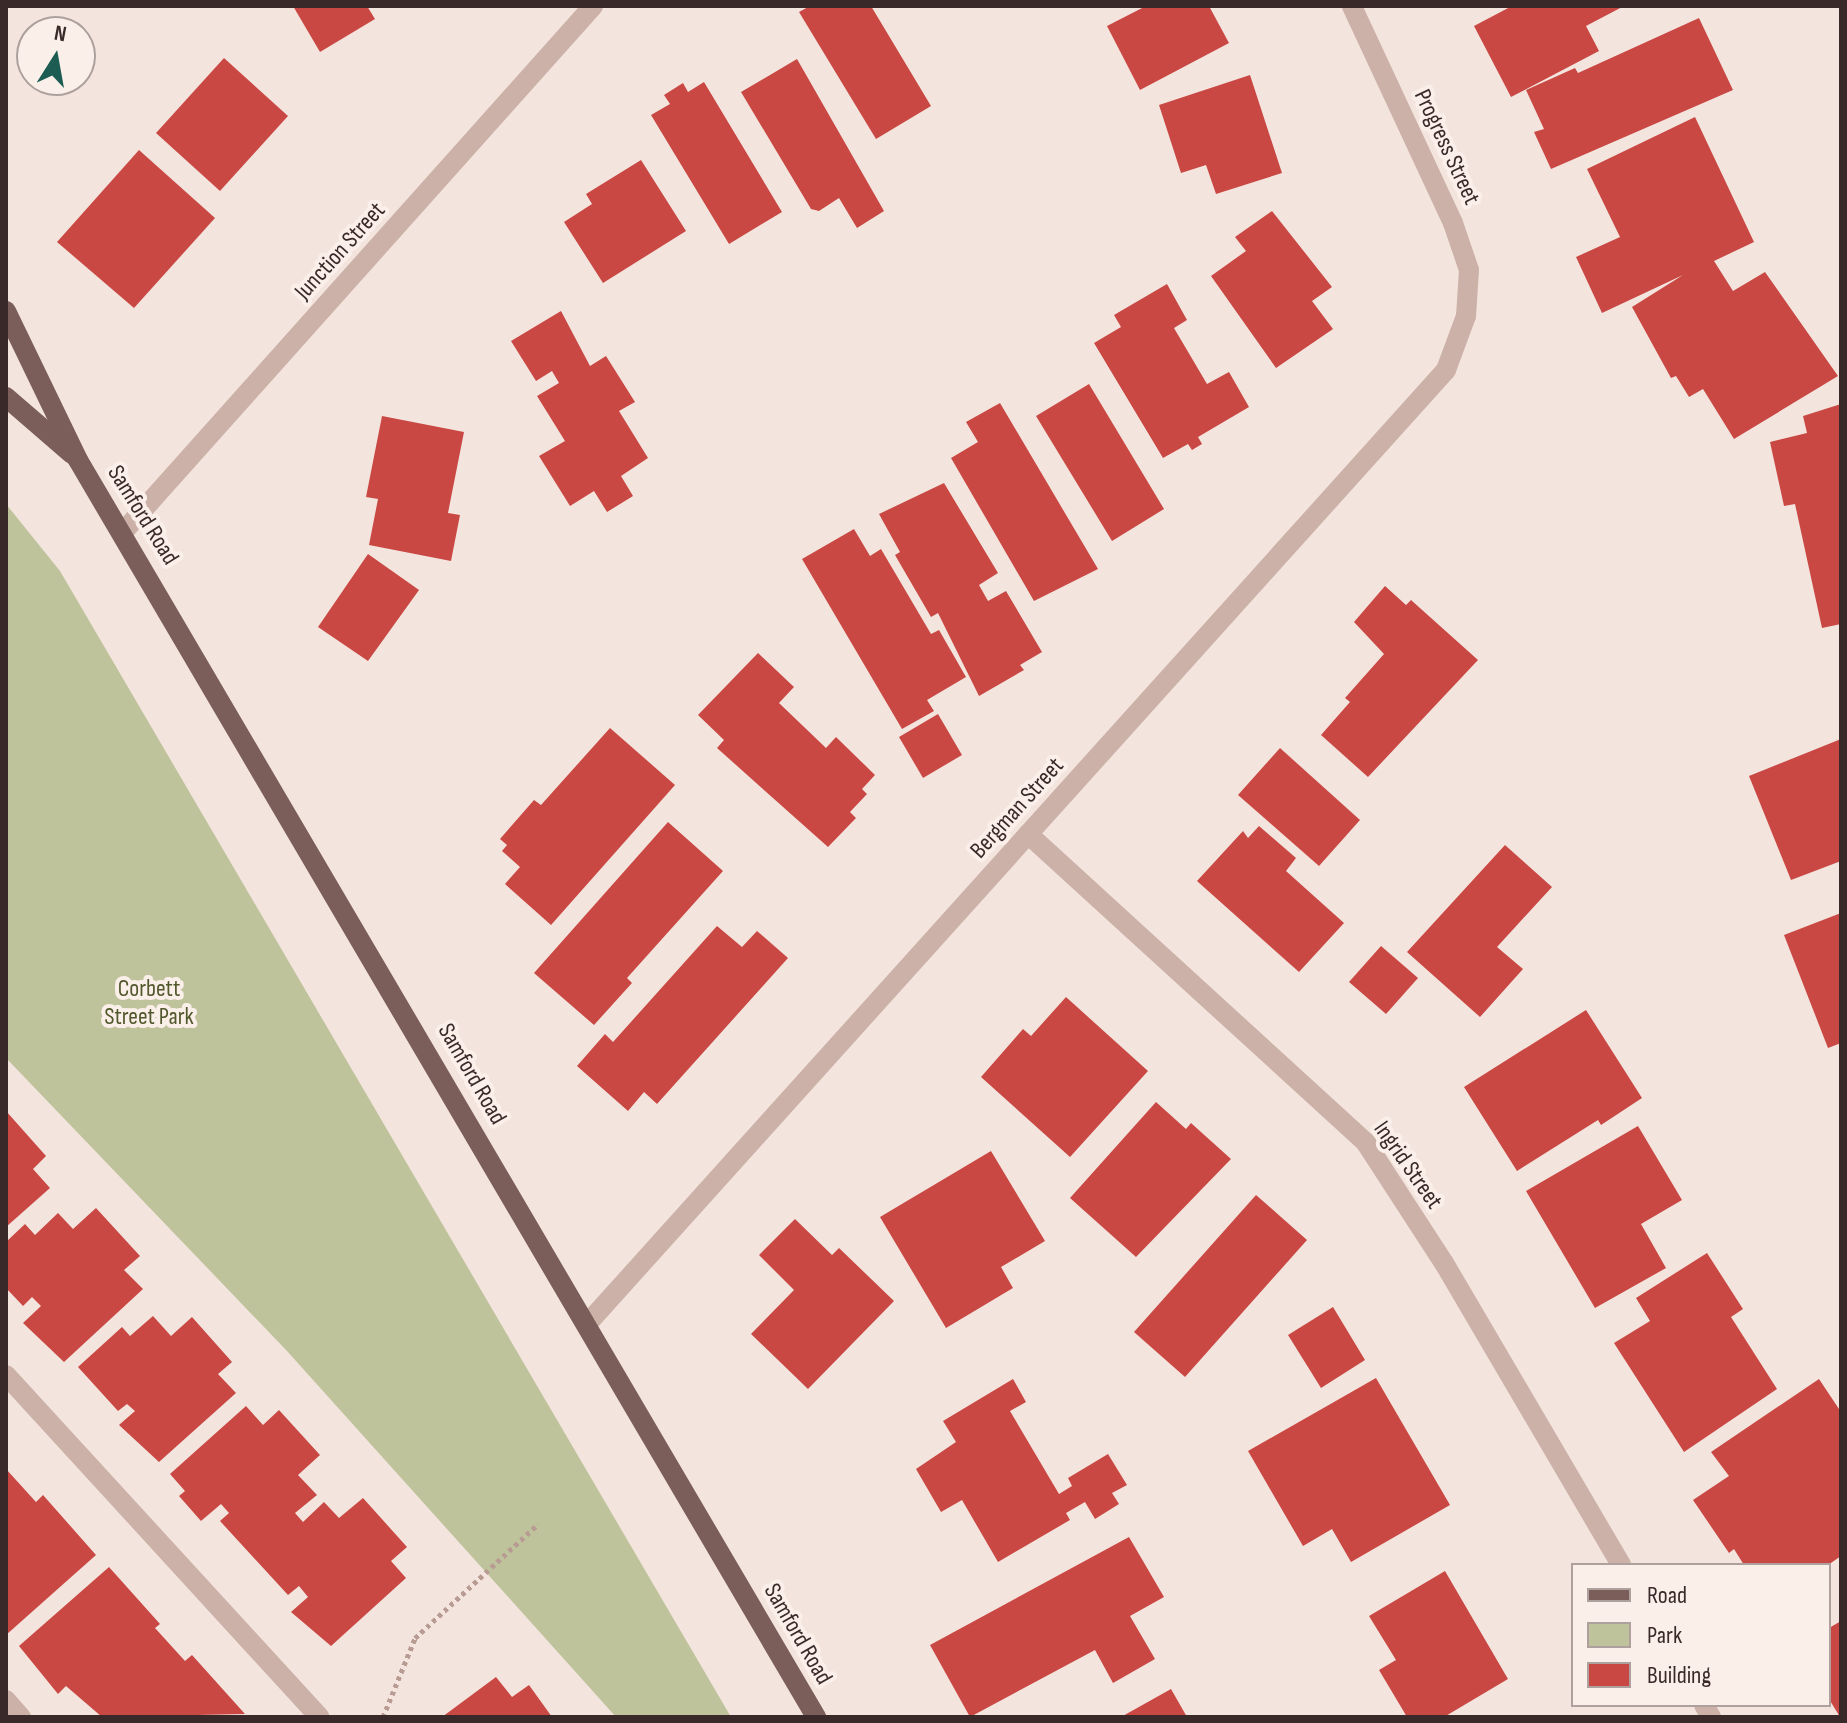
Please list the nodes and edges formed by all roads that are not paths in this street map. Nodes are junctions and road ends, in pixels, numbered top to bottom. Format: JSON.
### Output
{"nodes":[{"id":1,"x":593,"y":6,"type":"edge"},
{"id":2,"x":1352,"y":6,"type":"edge"},
{"id":3,"x":6,"y":311,"type":"edge"},
{"id":4,"x":1466,"y":316,"type":"joint"},
{"id":5,"x":6,"y":397,"type":"edge"},
{"id":6,"x":78,"y":460,"type":"junction"},
{"id":7,"x":124,"y":531,"type":"junction"},
{"id":8,"x":1028,"y":834,"type":"junction"},
{"id":9,"x":588,"y":1323,"type":"junction"},
{"id":10,"x":6,"y":1375,"type":"edge"},
{"id":11,"x":1620,"y":1563,"type":"edge"},
{"id":12,"x":6,"y":1700,"type":"edge"},
{"id":13,"x":21,"y":1717,"type":"edge"},
{"id":14,"x":319,"y":1717,"type":"edge"},
{"id":15,"x":816,"y":1717,"type":"edge"}],
"edges":[{"from":1,"to":7,"type":"street","name":"Junction Street"},
{"from":2,"to":4,"type":"street","name":"Progress Street"},
{"from":3,"to":6,"type":"main road","name":"Samford Road"},
{"from":4,"to":8,"type":"street","name":"Bergman Street"},
{"from":5,"to":6,"type":"main road","name":"Samford Road"},
{"from":6,"to":7,"type":"main road","name":"Samford Road"},
{"from":7,"to":9,"type":"main road","name":"Samford Road"},
{"from":8,"to":9,"type":"street","name":"Bergman Street"},
{"from":8,"to":11,"type":"street","name":"Ingrid Street"},
{"from":9,"to":15,"type":"main road","name":"Samford Road"},
{"from":10,"to":14,"type":"street"},
{"from":12,"to":13,"type":"street"}]}
